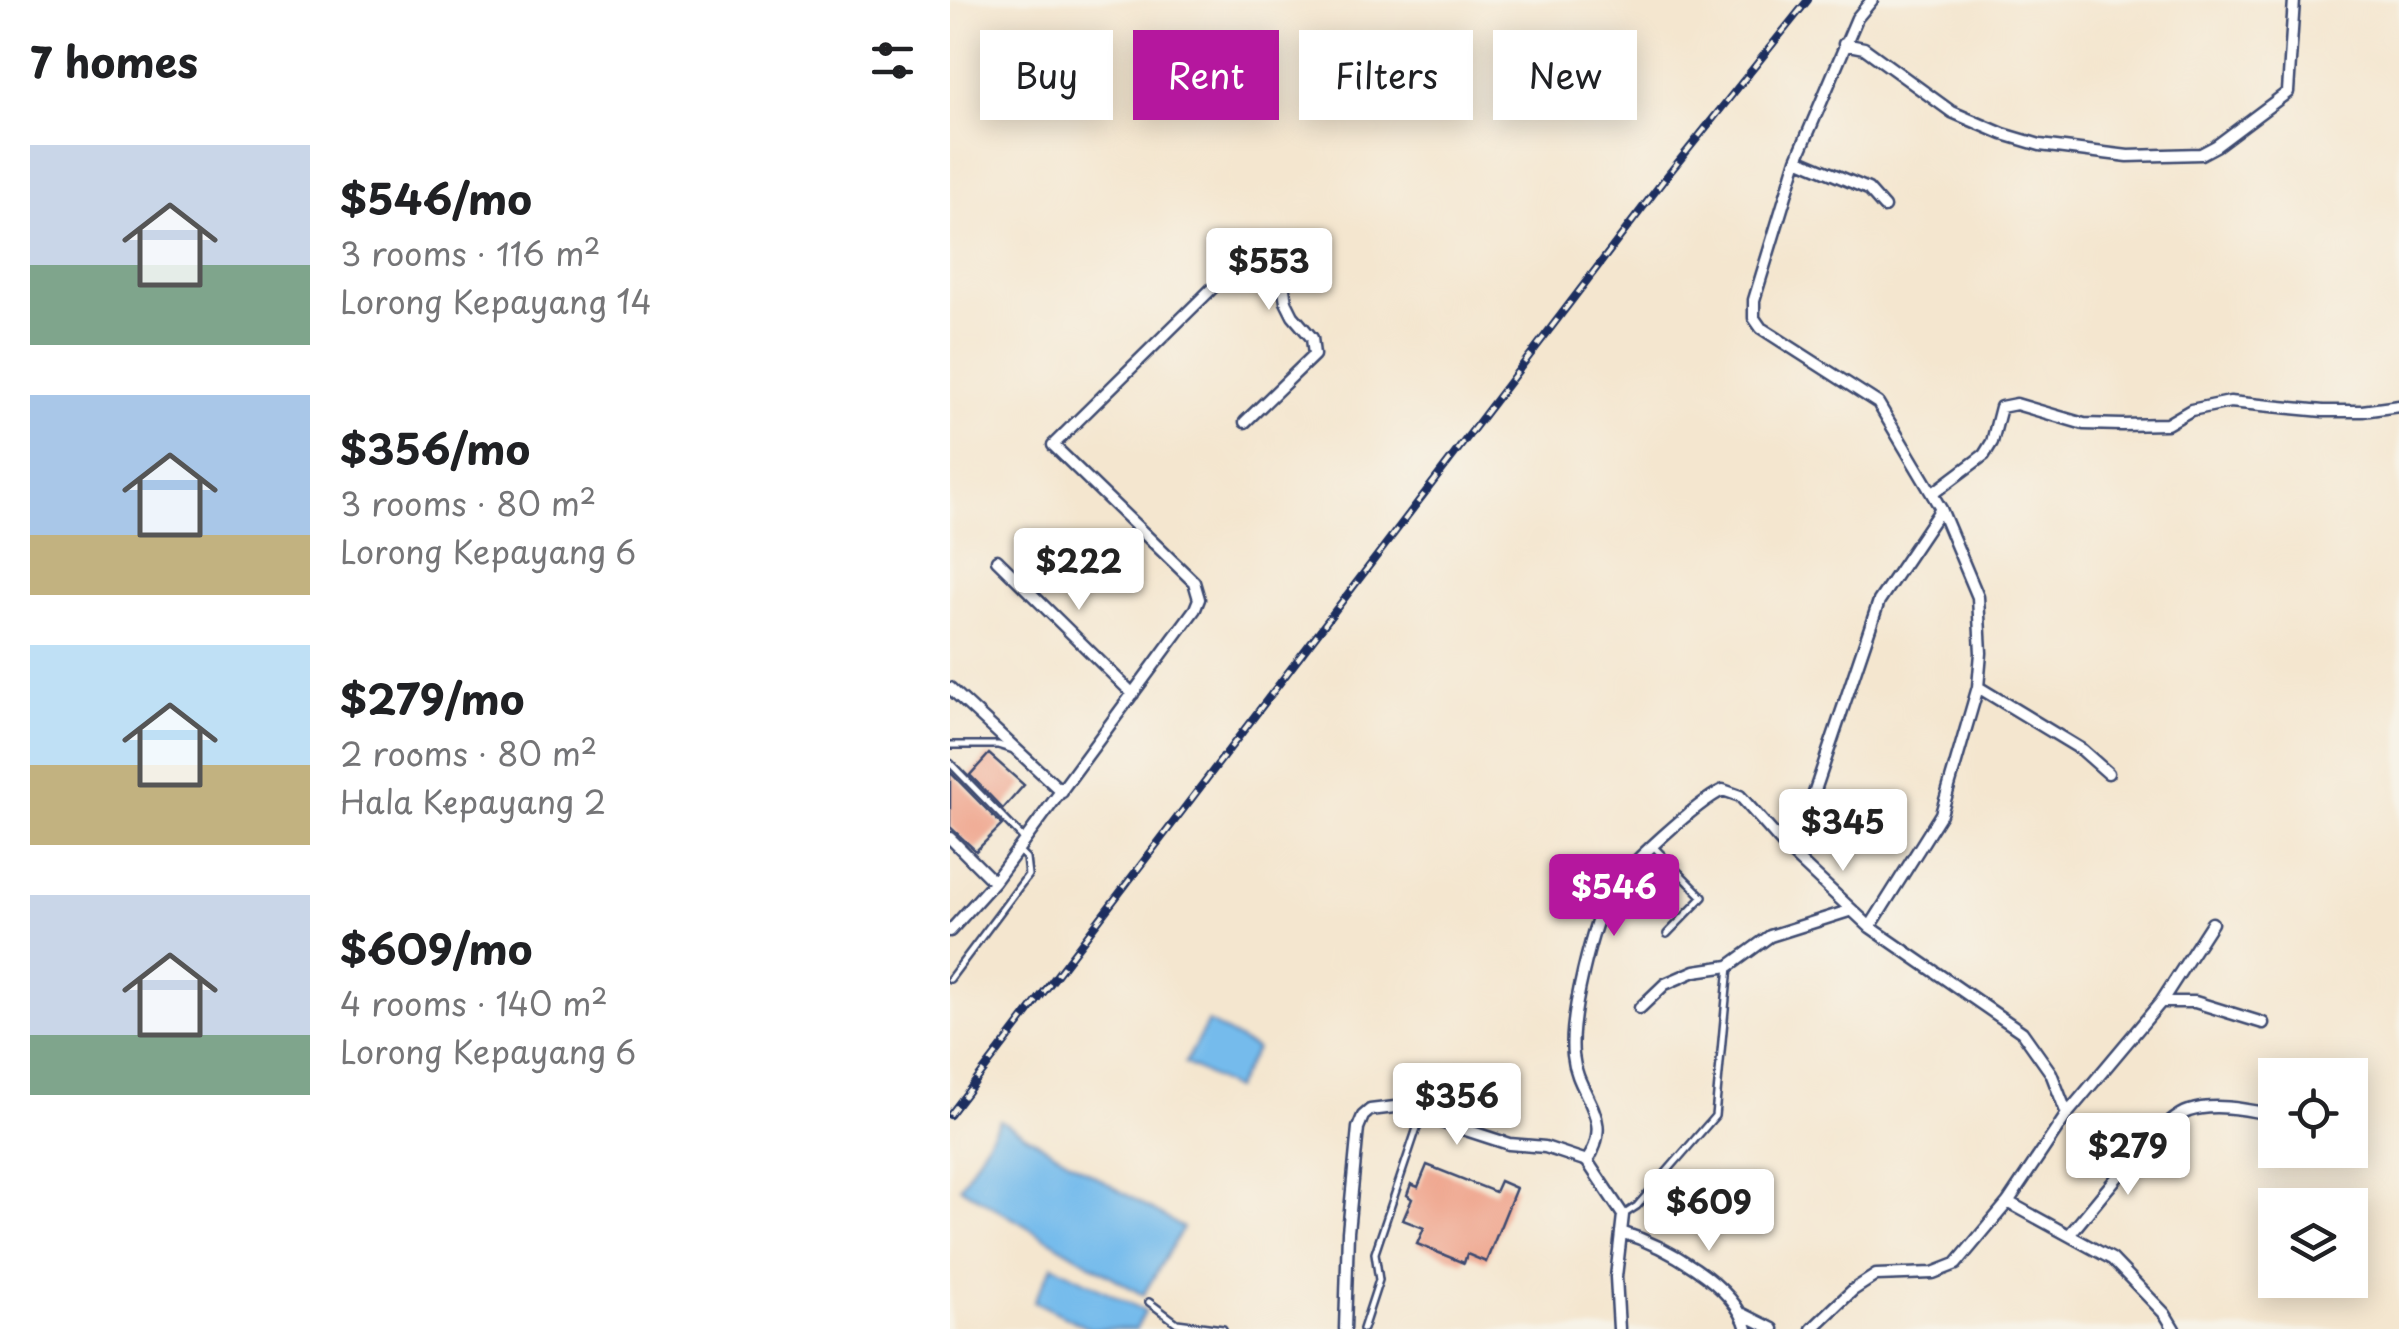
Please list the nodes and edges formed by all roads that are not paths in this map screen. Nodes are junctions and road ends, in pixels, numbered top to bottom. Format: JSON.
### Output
{"nodes":[{"id":1,"x":1872,"y":0,"type":"edge"},
{"id":2,"x":2294,"y":0,"type":"edge"},
{"id":3,"x":1844,"y":44,"type":"junction"},
{"id":4,"x":1797,"y":159,"type":"junction"},
{"id":5,"x":1884,"y":207,"type":"dead end"},
{"id":6,"x":2399,"y":406,"type":"edge"},
{"id":7,"x":1245,"y":422,"type":"dead end"},
{"id":8,"x":1932,"y":494,"type":"junction"},
{"id":9,"x":1941,"y":509,"type":"junction"},
{"id":10,"x":997,"y":560,"type":"dead end"},
{"id":11,"x":1978,"y":687,"type":"junction"},
{"id":12,"x":950,"y":688,"type":"edge"},
{"id":13,"x":1133,"y":694,"type":"junction"},
{"id":14,"x":950,"y":745,"type":"edge"},
{"id":15,"x":1018,"y":753,"type":"junction"},
{"id":16,"x":950,"y":763,"type":"edge"},
{"id":17,"x":2108,"y":774,"type":"dead end"},
{"id":18,"x":1062,"y":792,"type":"junction"},
{"id":19,"x":950,"y":838,"type":"edge"},
{"id":20,"x":1022,"y":845,"type":"junction"},
{"id":21,"x":1654,"y":847,"type":"junction"},
{"id":22,"x":1789,"y":851,"type":"junction"},
{"id":23,"x":994,"y":882,"type":"junction"},
{"id":24,"x":1852,"y":910,"type":"junction"},
{"id":25,"x":2212,"y":923,"type":"dead end"},
{"id":26,"x":952,"y":924,"type":"edge"},
{"id":27,"x":1870,"y":927,"type":"junction"},
{"id":28,"x":1667,"y":934,"type":"dead end"},
{"id":29,"x":1729,"y":966,"type":"junction"},
{"id":30,"x":950,"y":979,"type":"edge"},
{"id":31,"x":2162,"y":1002,"type":"junction"},
{"id":32,"x":1640,"y":1008,"type":"dead end"},
{"id":33,"x":2263,"y":1023,"type":"dead end"},
{"id":34,"x":2258,"y":1112,"type":"edge"},
{"id":35,"x":2067,"y":1114,"type":"junction"},
{"id":36,"x":1421,"y":1116,"type":"junction"},
{"id":37,"x":1587,"y":1161,"type":"junction"},
{"id":38,"x":2008,"y":1202,"type":"junction"},
{"id":39,"x":1623,"y":1215,"type":"junction"},
{"id":40,"x":1621,"y":1232,"type":"junction"},
{"id":41,"x":2069,"y":1235,"type":"junction"},
{"id":42,"x":1148,"y":1302,"type":"dead end"},
{"id":43,"x":1743,"y":1314,"type":"junction"},
{"id":44,"x":1224,"y":1329,"type":"edge"},
{"id":45,"x":1345,"y":1329,"type":"edge"},
{"id":46,"x":1364,"y":1329,"type":"edge"},
{"id":47,"x":1619,"y":1329,"type":"edge"},
{"id":48,"x":1747,"y":1329,"type":"edge"},
{"id":49,"x":1773,"y":1329,"type":"edge"},
{"id":50,"x":1812,"y":1329,"type":"edge"},
{"id":51,"x":2174,"y":1329,"type":"edge"}],
"edges":[{"from":1,"to":3,"type":"street"},
{"from":2,"to":3,"type":"street"},
{"from":3,"to":4,"type":"street"},
{"from":4,"to":5,"type":"street"},
{"from":4,"to":8,"type":"street"},
{"from":6,"to":8,"type":"street"},
{"from":7,"to":13,"type":"street"},
{"from":8,"to":9,"type":"street"},
{"from":9,"to":11,"type":"street"},
{"from":9,"to":22,"type":"street"},
{"from":10,"to":13,"type":"street"},
{"from":11,"to":17,"type":"street"},
{"from":11,"to":27,"type":"street"},
{"from":12,"to":15,"type":"street"},
{"from":13,"to":18,"type":"street"},
{"from":14,"to":15,"type":"lane"},
{"from":15,"to":18,"type":"street"},
{"from":16,"to":20,"type":"lane"},
{"from":18,"to":20,"type":"street"},
{"from":19,"to":23,"type":"street"},
{"from":20,"to":23,"type":"street"},
{"from":20,"to":30,"type":"lane"},
{"from":21,"to":22,"type":"street"},
{"from":21,"to":28,"type":"lane"},
{"from":21,"to":37,"type":"street"},
{"from":22,"to":24,"type":"street"},
{"from":23,"to":26,"type":"street"},
{"from":24,"to":27,"type":"street"},
{"from":24,"to":29,"type":"street"},
{"from":25,"to":31,"type":"street"},
{"from":27,"to":35,"type":"street"},
{"from":29,"to":32,"type":"street"},
{"from":29,"to":39,"type":"lane"},
{"from":31,"to":33,"type":"street"},
{"from":31,"to":35,"type":"street"},
{"from":34,"to":41,"type":"street"},
{"from":35,"to":38,"type":"street"},
{"from":36,"to":37,"type":"street"},
{"from":36,"to":45,"type":"street"},
{"from":36,"to":46,"type":"lane"},
{"from":37,"to":39,"type":"street"},
{"from":38,"to":41,"type":"street"},
{"from":38,"to":50,"type":"street"},
{"from":39,"to":40,"type":"street"},
{"from":40,"to":43,"type":"street"},
{"from":40,"to":47,"type":"street"},
{"from":41,"to":51,"type":"street"},
{"from":42,"to":44,"type":"lane"},
{"from":43,"to":48,"type":"street"},
{"from":43,"to":49,"type":"street"}]}
